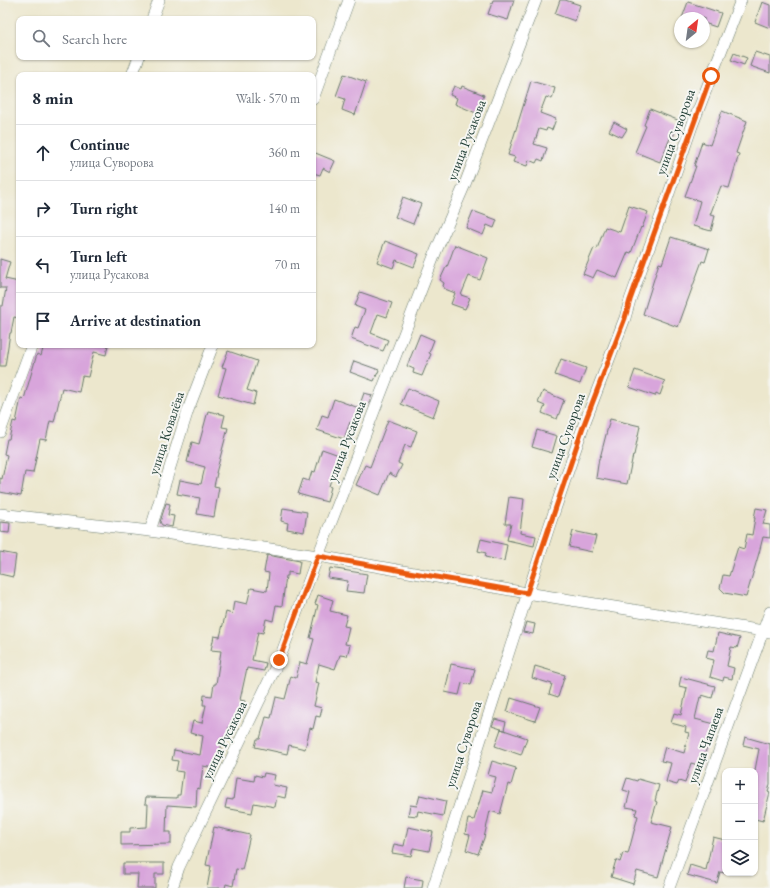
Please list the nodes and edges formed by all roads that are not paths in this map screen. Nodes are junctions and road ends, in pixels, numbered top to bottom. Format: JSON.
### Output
{"nodes":[{"id":1,"x":159,"y":0,"type":"edge"},
{"id":2,"x":349,"y":0,"type":"edge"},
{"id":3,"x":536,"y":0,"type":"edge"},
{"id":4,"x":741,"y":0,"type":"edge"},
{"id":5,"x":153,"y":16,"type":"edge"},
{"id":6,"x":138,"y":60,"type":"edge"},
{"id":7,"x":133,"y":72,"type":"edge"},
{"id":8,"x":316,"y":91,"type":"edge"},
{"id":9,"x":31,"y":348,"type":"edge"},
{"id":10,"x":212,"y":348,"type":"edge"},
{"id":11,"x":0,"y":432,"type":"edge"},
{"id":12,"x":0,"y":514,"type":"edge"},
{"id":13,"x":150,"y":531,"type":"junction"},
{"id":14,"x":318,"y":556,"type":"junction"},
{"id":15,"x":527,"y":593,"type":"junction"},
{"id":16,"x":770,"y":612,"type":"edge"},
{"id":17,"x":766,"y":631,"type":"edge"},
{"id":18,"x":172,"y":888,"type":"edge"},
{"id":19,"x":433,"y":888,"type":"edge"},
{"id":20,"x":669,"y":888,"type":"edge"}],
"edges":[{"from":1,"to":5,"type":"street"},
{"from":2,"to":8,"type":"street"},
{"from":3,"to":14,"type":"street","name":"улица Русакова"},
{"from":4,"to":15,"type":"street","name":"улица Суворова"},
{"from":6,"to":7,"type":"street"},
{"from":9,"to":11,"type":"street"},
{"from":10,"to":13,"type":"street","name":"улица Ковалёва"},
{"from":12,"to":13,"type":"street"},
{"from":13,"to":14,"type":"street"},
{"from":14,"to":15,"type":"street"},
{"from":14,"to":18,"type":"street","name":"улица Русакова"},
{"from":15,"to":17,"type":"street"},
{"from":15,"to":19,"type":"street","name":"улица Суворова"},
{"from":16,"to":17,"type":"street","name":"улица Чапаева"},
{"from":17,"to":20,"type":"street","name":"улица Чапаева"}]}
